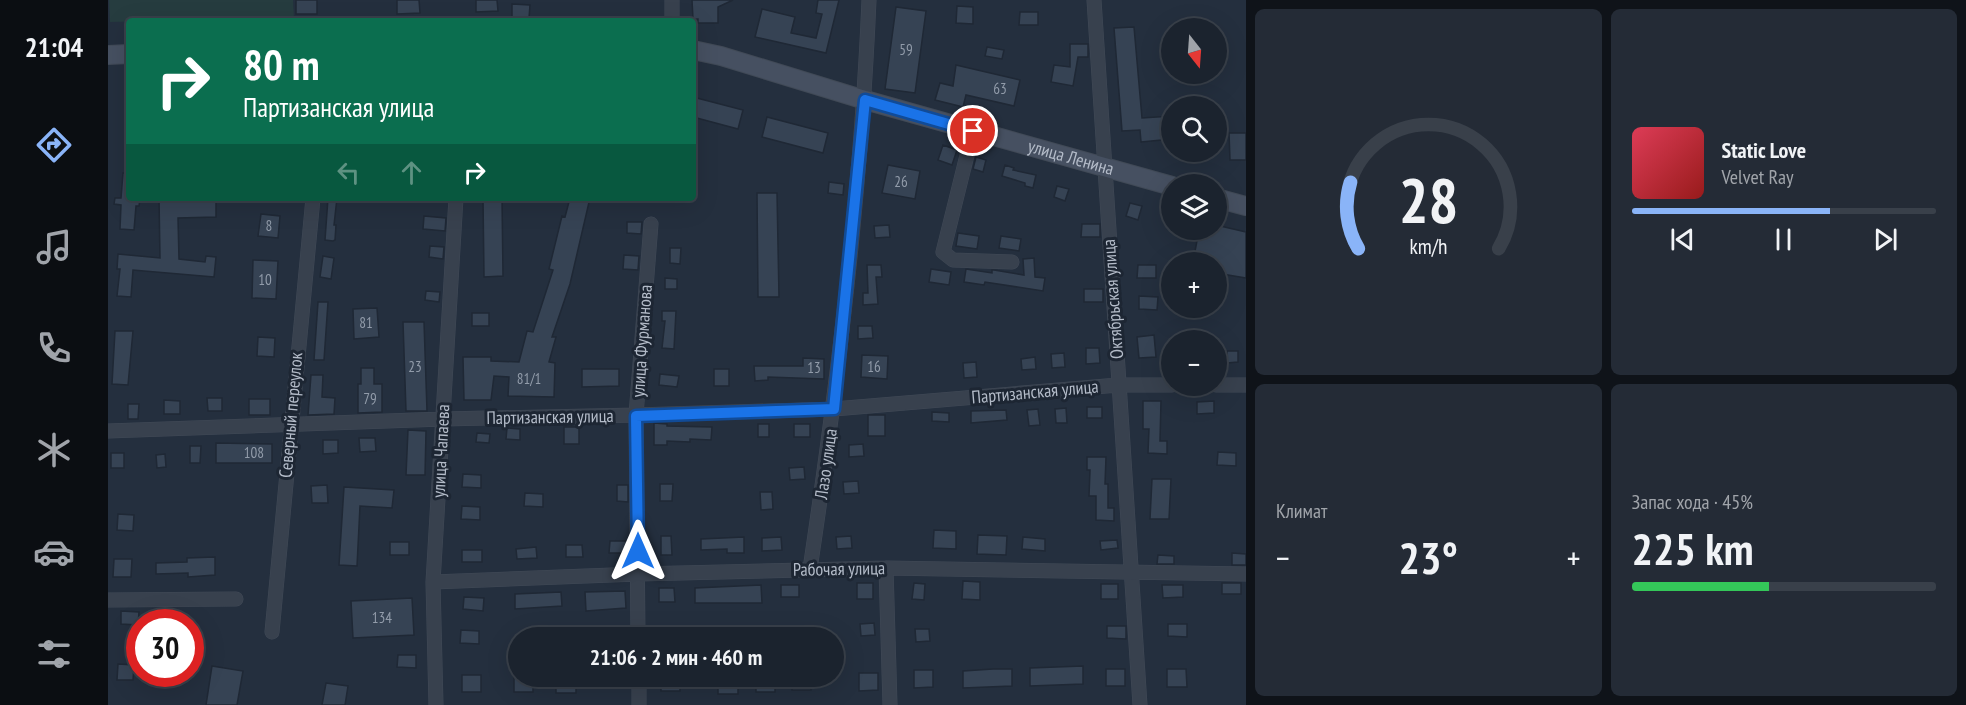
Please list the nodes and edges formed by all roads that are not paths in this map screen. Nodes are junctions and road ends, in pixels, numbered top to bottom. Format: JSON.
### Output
{"nodes":[{"id":1,"x":672,"y":0,"type":"edge"},
{"id":2,"x":869,"y":0,"type":"edge"},
{"id":3,"x":1094,"y":0,"type":"edge"},
{"id":4,"x":672,"y":18,"type":"edge"},
{"id":5,"x":696,"y":51,"type":"edge"},
{"id":6,"x":126,"y":54,"type":"edge"},
{"id":7,"x":108,"y":55,"type":"edge"},
{"id":8,"x":865,"y":100,"type":"junction"},
{"id":9,"x":973,"y":131,"type":"junction"},
{"id":10,"x":1105,"y":168,"type":"junction"},
{"id":11,"x":1161,"y":183,"type":"edge"},
{"id":12,"x":313,"y":201,"type":"edge"},
{"id":13,"x":456,"y":201,"type":"edge"},
{"id":14,"x":1227,"y":201,"type":"edge"},
{"id":15,"x":1246,"y":206,"type":"edge"},
{"id":16,"x":651,"y":224,"type":"dead end"},
{"id":17,"x":1012,"y":262,"type":"dead end"},
{"id":18,"x":1118,"y":385,"type":"junction"},
{"id":19,"x":1161,"y":385,"type":"edge"},
{"id":20,"x":1227,"y":385,"type":"edge"},
{"id":21,"x":1246,"y":385,"type":"edge"},
{"id":22,"x":834,"y":409,"type":"junction"},
{"id":23,"x":636,"y":416,"type":"junction"},
{"id":24,"x":443,"y":418,"type":"junction"},
{"id":25,"x":290,"y":424,"type":"junction"},
{"id":26,"x":108,"y":431,"type":"edge"},
{"id":27,"x":886,"y":568,"type":"junction"},
{"id":28,"x":810,"y":569,"type":"junction"},
{"id":29,"x":1131,"y":573,"type":"junction"},
{"id":30,"x":638,"y":574,"type":"junction"},
{"id":31,"x":1246,"y":574,"type":"edge"},
{"id":32,"x":433,"y":582,"type":"junction"},
{"id":33,"x":236,"y":599,"type":"dead end"},
{"id":34,"x":108,"y":600,"type":"edge"},
{"id":35,"x":638,"y":627,"type":"edge"},
{"id":36,"x":272,"y":632,"type":"dead end"},
{"id":37,"x":639,"y":687,"type":"edge"},
{"id":38,"x":436,"y":705,"type":"edge"},
{"id":39,"x":639,"y":705,"type":"edge"},
{"id":40,"x":890,"y":705,"type":"edge"},
{"id":41,"x":1140,"y":705,"type":"edge"}],
"edges":[{"from":1,"to":4,"type":"street"},
{"from":2,"to":8,"type":"street","name":"Лазо улица"},
{"from":3,"to":10,"type":"street","name":"Октябрьская улица"},
{"from":5,"to":8,"type":"main road","name":"улица Ленина"},
{"from":6,"to":7,"type":"main road"},
{"from":8,"to":9,"type":"main road","name":"улица Ленина"},
{"from":8,"to":22,"type":"street","name":"Лазо улица"},
{"from":9,"to":10,"type":"main road","name":"улица Ленина"},
{"from":9,"to":17,"type":"street"},
{"from":10,"to":11,"type":"main road","name":"улица Ленина"},
{"from":10,"to":18,"type":"street","name":"Октябрьская улица"},
{"from":12,"to":25,"type":"street","name":"Северный переулок"},
{"from":13,"to":24,"type":"street","name":"улица Чапаева"},
{"from":14,"to":15,"type":"main road"},
{"from":16,"to":23,"type":"street","name":"улица Фурманова"},
{"from":18,"to":19,"type":"street","name":"Партизанская улица"},
{"from":18,"to":22,"type":"street","name":"Партизанская улица"},
{"from":18,"to":29,"type":"street","name":"Октябрьская улица"},
{"from":20,"to":21,"type":"street"},
{"from":22,"to":23,"type":"street","name":"Партизанская улица"},
{"from":22,"to":28,"type":"street","name":"Лазо улица"},
{"from":23,"to":24,"type":"street","name":"Партизанская улица"},
{"from":23,"to":30,"type":"street","name":"улица Фурманова"},
{"from":24,"to":25,"type":"street","name":"Партизанская улица"},
{"from":24,"to":32,"type":"street","name":"улица Чапаева"},
{"from":25,"to":26,"type":"street","name":"Партизанская улица"},
{"from":25,"to":36,"type":"street","name":"Северный переулок"},
{"from":27,"to":28,"type":"street","name":"Рабочая улица"},
{"from":27,"to":29,"type":"street","name":"Рабочая улица"},
{"from":27,"to":40,"type":"street"},
{"from":28,"to":30,"type":"street","name":"Рабочая улица"},
{"from":29,"to":31,"type":"street","name":"Рабочая улица"},
{"from":29,"to":41,"type":"street","name":"Октябрьская улица"},
{"from":30,"to":32,"type":"street","name":"Рабочая улица"},
{"from":30,"to":35,"type":"street","name":"улица Фурманова"},
{"from":32,"to":38,"type":"street","name":"улица Чапаева"},
{"from":33,"to":34,"type":"street"},
{"from":37,"to":39,"type":"street"}]}
